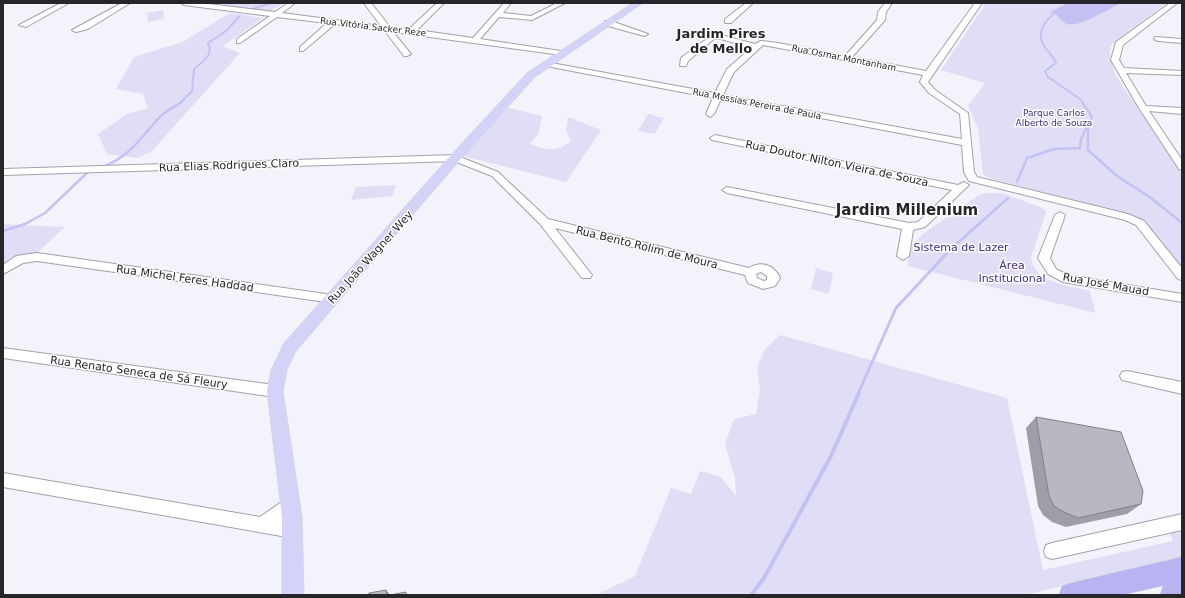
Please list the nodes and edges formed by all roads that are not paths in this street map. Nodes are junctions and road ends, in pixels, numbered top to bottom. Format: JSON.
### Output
{"nodes":[{"id":1,"x":66,"y":3,"type":"edge"},
{"id":2,"x":127,"y":3,"type":"edge"},
{"id":3,"x":184,"y":3,"type":"edge"},
{"id":4,"x":292,"y":3,"type":"edge"},
{"id":5,"x":367,"y":3,"type":"edge"},
{"id":6,"x":441,"y":3,"type":"edge"},
{"id":7,"x":508,"y":3,"type":"edge"},
{"id":8,"x":562,"y":3,"type":"edge"},
{"id":9,"x":639,"y":3,"type":"edge"},
{"id":10,"x":750,"y":3,"type":"edge"},
{"id":11,"x":889,"y":3,"type":"edge"},
{"id":12,"x":979,"y":3,"type":"edge"},
{"id":13,"x":1174,"y":3,"type":"edge"},
{"id":14,"x":498,"y":14,"type":"junction"},
{"id":15,"x":276,"y":15,"type":"junction"},
{"id":16,"x":728,"y":21,"type":"dead end"},
{"id":17,"x":333,"y":22,"type":"junction"},
{"id":18,"x":608,"y":23,"type":"junction"},
{"id":19,"x":23,"y":25,"type":"dead end"},
{"id":20,"x":388,"y":29,"type":"junction"},
{"id":21,"x":76,"y":30,"type":"dead end"},
{"id":22,"x":412,"y":32,"type":"junction"},
{"id":23,"x":644,"y":34,"type":"dead end"},
{"id":24,"x":1158,"y":39,"type":"dead end"},
{"id":25,"x":475,"y":40,"type":"junction"},
{"id":26,"x":240,"y":41,"type":"dead end"},
{"id":27,"x":1182,"y":41,"type":"edge"},
{"id":28,"x":758,"y":45,"type":"junction"},
{"id":29,"x":303,"y":49,"type":"dead end"},
{"id":30,"x":561,"y":53,"type":"junction"},
{"id":31,"x":407,"y":54,"type":"dead end"},
{"id":32,"x":847,"y":58,"type":"junction"},
{"id":33,"x":546,"y":64,"type":"junction"},
{"id":34,"x":683,"y":64,"type":"dead end"},
{"id":35,"x":1120,"y":70,"type":"junction"},
{"id":36,"x":1182,"y":73,"type":"edge"},
{"id":37,"x":928,"y":74,"type":"junction"},
{"id":38,"x":717,"y":96,"type":"junction"},
{"id":39,"x":1143,"y":108,"type":"junction"},
{"id":40,"x":1182,"y":111,"type":"edge"},
{"id":41,"x":710,"y":114,"type":"dead end"},
{"id":42,"x":714,"y":138,"type":"dead end"},
{"id":43,"x":968,"y":143,"type":"junction"},
{"id":44,"x":1177,"y":153,"type":"edge"},
{"id":45,"x":456,"y":158,"type":"junction"},
{"id":46,"x":1182,"y":167,"type":"edge"},
{"id":47,"x":3,"y":172,"type":"edge"},
{"id":48,"x":974,"y":179,"type":"junction"},
{"id":49,"x":960,"y":189,"type":"junction"},
{"id":50,"x":726,"y":190,"type":"dead end"},
{"id":51,"x":1027,"y":193,"type":"junction"},
{"id":52,"x":1090,"y":209,"type":"junction"},
{"id":53,"x":1060,"y":215,"type":"junction"},
{"id":54,"x":544,"y":222,"type":"junction"},
{"id":55,"x":909,"y":227,"type":"junction"},
{"id":56,"x":903,"y":256,"type":"dead end"},
{"id":57,"x":3,"y":270,"type":"edge"},
{"id":58,"x":750,"y":272,"type":"dead end"},
{"id":59,"x":586,"y":275,"type":"dead end"},
{"id":60,"x":1182,"y":276,"type":"edge"},
{"id":61,"x":1180,"y":296,"type":"edge"},
{"id":62,"x":333,"y":299,"type":"junction"},
{"id":63,"x":3,"y":353,"type":"edge"},
{"id":64,"x":1127,"y":376,"type":"dead end"},
{"id":65,"x":1182,"y":388,"type":"edge"},
{"id":66,"x":275,"y":391,"type":"junction"},
{"id":67,"x":3,"y":480,"type":"edge"},
{"id":68,"x":290,"y":503,"type":"junction"},
{"id":69,"x":1182,"y":522,"type":"edge"},
{"id":70,"x":260,"y":525,"type":"junction"},
{"id":71,"x":293,"y":530,"type":"junction"},
{"id":72,"x":1052,"y":551,"type":"dead end"},
{"id":73,"x":1182,"y":569,"type":"edge"},
{"id":74,"x":1182,"y":592,"type":"edge"},
{"id":75,"x":293,"y":595,"type":"edge"},
{"id":76,"x":1071,"y":595,"type":"edge"},
{"id":77,"x":1172,"y":595,"type":"edge"}],
"edges":[{"from":1,"to":19,"type":"street"},
{"from":2,"to":21,"type":"street"},
{"from":3,"to":15,"type":"street","name":"Rua Vitória Sacker Reze"},
{"from":4,"to":15,"type":"street"},
{"from":5,"to":20,"type":"street"},
{"from":6,"to":22,"type":"street"},
{"from":7,"to":14,"type":"street"},
{"from":8,"to":14,"type":"street"},
{"from":9,"to":18,"type":"main road","name":"Rua João Wagner Wey"},
{"from":10,"to":16,"type":"street"},
{"from":11,"to":32,"type":"street"},
{"from":12,"to":37,"type":"street"},
{"from":13,"to":35,"type":"street"},
{"from":14,"to":25,"type":"street"},
{"from":15,"to":17,"type":"street","name":"Rua Vitória Sacker Reze"},
{"from":15,"to":26,"type":"street"},
{"from":17,"to":20,"type":"street","name":"Rua Vitória Sacker Reze"},
{"from":17,"to":29,"type":"street"},
{"from":18,"to":23,"type":"street"},
{"from":18,"to":30,"type":"main road","name":"Rua João Wagner Wey"},
{"from":20,"to":22,"type":"street","name":"Rua Vitória Sacker Reze"},
{"from":20,"to":31,"type":"street"},
{"from":22,"to":25,"type":"street","name":"Rua Vitória Sacker Reze"},
{"from":24,"to":27,"type":"street"},
{"from":25,"to":30,"type":"street","name":"Rua Vitória Sacker Reze"},
{"from":28,"to":32,"type":"street","name":"Rua Osmar Montanham"},
{"from":28,"to":34,"type":"street","name":"Rua Osmar Montanham"},
{"from":28,"to":38,"type":"street"},
{"from":30,"to":33,"type":"main road","name":"Rua João Wagner Wey"},
{"from":32,"to":37,"type":"street","name":"Rua Osmar Montanham"},
{"from":33,"to":38,"type":"street","name":"Rua Messias Pereira de Paula"},
{"from":33,"to":45,"type":"main road","name":"Rua João Wagner Wey"},
{"from":35,"to":36,"type":"street"},
{"from":35,"to":39,"type":"street"},
{"from":37,"to":43,"type":"street"},
{"from":38,"to":41,"type":"street"},
{"from":38,"to":43,"type":"street","name":"Rua Messias Pereira de Paula"},
{"from":39,"to":40,"type":"street"},
{"from":39,"to":44,"type":"street"},
{"from":42,"to":49,"type":"street","name":"Rua Doutor Nilton Vieira de Souza"},
{"from":43,"to":48,"type":"street"},
{"from":44,"to":46,"type":"street"},
{"from":45,"to":47,"type":"street","name":"Rua Elias Rodrigues Claro"},
{"from":45,"to":54,"type":"street"},
{"from":45,"to":62,"type":"main road","name":"Rua João Wagner Wey"},
{"from":48,"to":49,"type":"street"},
{"from":48,"to":51,"type":"street"},
{"from":49,"to":55,"type":"street"},
{"from":50,"to":55,"type":"street"},
{"from":51,"to":52,"type":"street"},
{"from":51,"to":53,"type":"street"},
{"from":52,"to":53,"type":"street"},
{"from":52,"to":60,"type":"street"},
{"from":53,"to":61,"type":"street","name":"Rua José Mauad"},
{"from":54,"to":58,"type":"street","name":"Rua Bento Rolim de Moura"},
{"from":54,"to":59,"type":"street"},
{"from":55,"to":56,"type":"street"},
{"from":57,"to":62,"type":"street","name":"Rua Michel Feres Haddad"},
{"from":62,"to":66,"type":"main road","name":"Rua João Wagner Wey"},
{"from":63,"to":66,"type":"street","name":"Rua Renato Seneca de Sá Fleury"},
{"from":64,"to":65,"type":"street"},
{"from":66,"to":68,"type":"main road","name":"Rua João Wagner Wey"},
{"from":67,"to":70,"type":"street"},
{"from":68,"to":70,"type":"street"},
{"from":68,"to":71,"type":"main road","name":"Rua João Wagner Wey"},
{"from":69,"to":72,"type":"street"},
{"from":70,"to":71,"type":"street"},
{"from":71,"to":75,"type":"main road","name":"Rua João Wagner Wey"},
{"from":73,"to":76,"type":"highway"},
{"from":74,"to":77,"type":"highway"}]}
